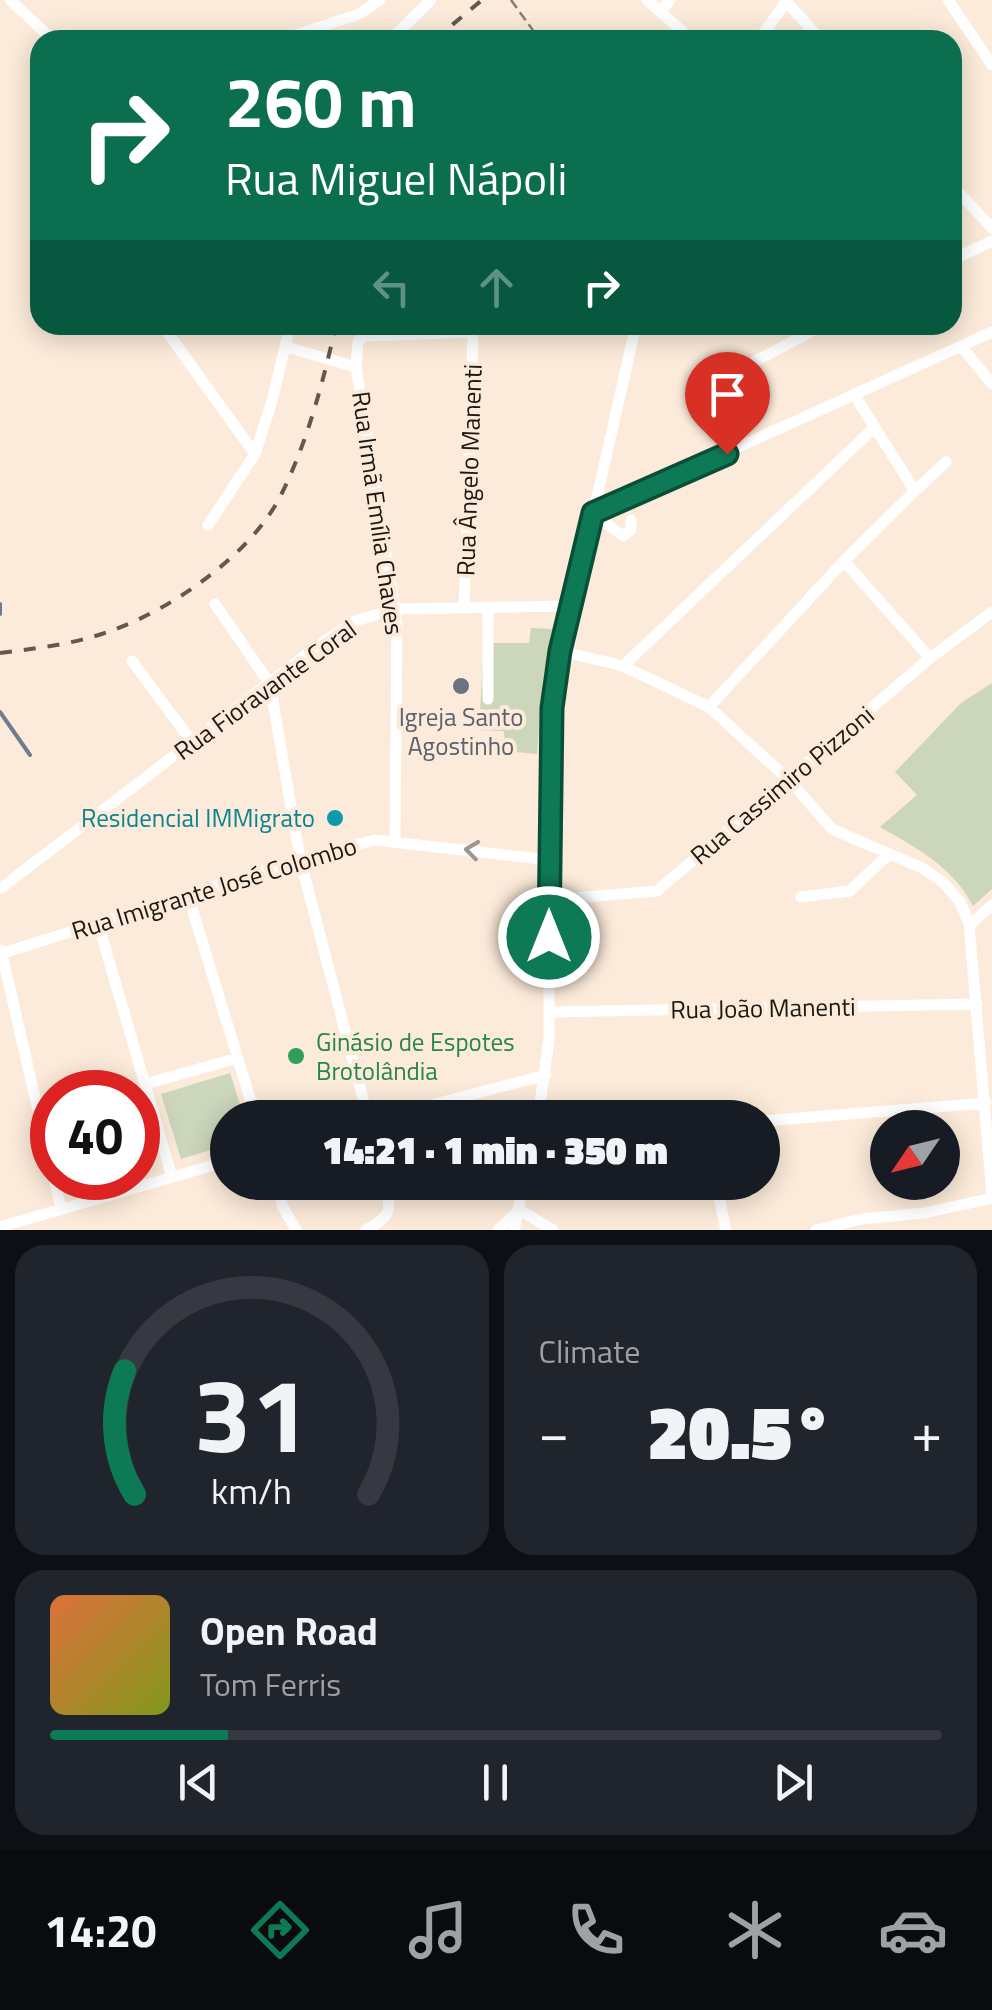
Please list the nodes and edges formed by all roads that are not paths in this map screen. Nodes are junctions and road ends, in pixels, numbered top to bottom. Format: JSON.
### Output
{"nodes":[{"id":1,"x":10,"y":0,"type":"edge"},
{"id":2,"x":380,"y":0,"type":"edge"},
{"id":3,"x":431,"y":0,"type":"edge"},
{"id":4,"x":647,"y":0,"type":"edge"},
{"id":5,"x":670,"y":0,"type":"edge"},
{"id":6,"x":948,"y":0,"type":"edge"},
{"id":7,"x":786,"y":1,"type":"edge"},
{"id":8,"x":660,"y":12,"type":"junction"},
{"id":9,"x":42,"y":30,"type":"edge"},
{"id":10,"x":311,"y":30,"type":"edge"},
{"id":11,"x":400,"y":30,"type":"edge"},
{"id":12,"x":681,"y":30,"type":"edge"},
{"id":13,"x":767,"y":30,"type":"edge"},
{"id":14,"x":812,"y":30,"type":"edge"},
{"id":15,"x":992,"y":65,"type":"edge"},
{"id":16,"x":962,"y":196,"type":"edge"},
{"id":17,"x":992,"y":228,"type":"edge"},
{"id":18,"x":992,"y":241,"type":"edge"},
{"id":19,"x":962,"y":255,"type":"edge"},
{"id":20,"x":992,"y":332,"type":"edge"},
{"id":21,"x":169,"y":335,"type":"edge"},
{"id":22,"x":288,"y":335,"type":"edge"},
{"id":23,"x":380,"y":335,"type":"edge"},
{"id":24,"x":478,"y":335,"type":"edge"},
{"id":25,"x":634,"y":335,"type":"edge"},
{"id":26,"x":805,"y":335,"type":"edge"},
{"id":27,"x":961,"y":346,"type":"junction"},
{"id":28,"x":286,"y":347,"type":"junction"},
{"id":29,"x":356,"y":366,"type":"junction"},
{"id":30,"x":727,"y":376,"type":"dead end"},
{"id":31,"x":992,"y":384,"type":"edge"},
{"id":32,"x":856,"y":396,"type":"junction"},
{"id":33,"x":875,"y":427,"type":"junction"},
{"id":34,"x":255,"y":454,"type":"junction"},
{"id":35,"x":946,"y":462,"type":"dead end"},
{"id":36,"x":915,"y":490,"type":"junction"},
{"id":37,"x":593,"y":513,"type":"junction"},
{"id":38,"x":631,"y":520,"type":"dead end"},
{"id":39,"x":208,"y":525,"type":"dead end"},
{"id":40,"x":844,"y":560,"type":"junction"},
{"id":41,"x":215,"y":604,"type":"dead end"},
{"id":42,"x":572,"y":606,"type":"junction"},
{"id":43,"x":464,"y":607,"type":"junction"},
{"id":44,"x":488,"y":607,"type":"junction"},
{"id":45,"x":396,"y":610,"type":"junction"},
{"id":46,"x":992,"y":612,"type":"edge"},
{"id":47,"x":560,"y":651,"type":"junction"},
{"id":48,"x":930,"y":658,"type":"junction"},
{"id":49,"x":132,"y":661,"type":"dead end"},
{"id":50,"x":623,"y":666,"type":"junction"},
{"id":51,"x":270,"y":684,"type":"junction"},
{"id":52,"x":488,"y":699,"type":"dead end"},
{"id":53,"x":708,"y":707,"type":"junction"},
{"id":54,"x":192,"y":742,"type":"junction"},
{"id":55,"x":790,"y":781,"type":"junction"},
{"id":56,"x":395,"y":840,"type":"junction"},
{"id":57,"x":889,"y":854,"type":"junction"},
{"id":58,"x":300,"y":859,"type":"junction"},
{"id":59,"x":550,"y":860,"type":"junction"},
{"id":60,"x":0,"y":889,"type":"edge"},
{"id":61,"x":188,"y":895,"type":"junction"},
{"id":62,"x":801,"y":896,"type":"dead end"},
{"id":63,"x":549,"y":900,"type":"junction"},
{"id":64,"x":992,"y":905,"type":"edge"},
{"id":65,"x":98,"y":923,"type":"junction"},
{"id":66,"x":969,"y":926,"type":"junction"},
{"id":67,"x":1,"y":951,"type":"edge"},
{"id":68,"x":978,"y":1004,"type":"junction"},
{"id":69,"x":549,"y":1012,"type":"junction"},
{"id":70,"x":238,"y":1058,"type":"junction"},
{"id":71,"x":141,"y":1070,"type":"edge"},
{"id":72,"x":30,"y":1075,"type":"edge"},
{"id":73,"x":546,"y":1075,"type":"junction"},
{"id":74,"x":160,"y":1080,"type":"edge"},
{"id":75,"x":251,"y":1100,"type":"edge"},
{"id":76,"x":363,"y":1100,"type":"edge"},
{"id":77,"x":451,"y":1100,"type":"edge"},
{"id":78,"x":541,"y":1100,"type":"edge"},
{"id":79,"x":986,"y":1103,"type":"junction"},
{"id":80,"x":780,"y":1120,"type":"edge"},
{"id":81,"x":160,"y":1136,"type":"edge"},
{"id":82,"x":210,"y":1166,"type":"edge"},
{"id":83,"x":172,"y":1177,"type":"junction"},
{"id":84,"x":992,"y":1197,"type":"edge"},
{"id":85,"x":59,"y":1200,"type":"edge"},
{"id":86,"x":281,"y":1200,"type":"edge"},
{"id":87,"x":388,"y":1200,"type":"edge"},
{"id":88,"x":520,"y":1200,"type":"edge"},
{"id":89,"x":720,"y":1200,"type":"edge"},
{"id":90,"x":61,"y":1208,"type":"junction"},
{"id":91,"x":518,"y":1210,"type":"junction"},
{"id":92,"x":0,"y":1227,"type":"edge"},
{"id":93,"x":834,"y":1228,"type":"edge"},
{"id":94,"x":296,"y":1230,"type":"edge"},
{"id":95,"x":366,"y":1230,"type":"edge"},
{"id":96,"x":498,"y":1230,"type":"edge"},
{"id":97,"x":514,"y":1230,"type":"edge"},
{"id":98,"x":553,"y":1230,"type":"edge"},
{"id":99,"x":726,"y":1230,"type":"edge"},
{"id":100,"x":816,"y":1230,"type":"edge"}],
"edges":[{"from":1,"to":9,"type":"street"},
{"from":2,"to":10,"type":"street"},
{"from":3,"to":11,"type":"street"},
{"from":4,"to":8,"type":"street"},
{"from":5,"to":8,"type":"street"},
{"from":6,"to":15,"type":"street"},
{"from":7,"to":13,"type":"street"},
{"from":7,"to":14,"type":"street"},
{"from":8,"to":12,"type":"street"},
{"from":16,"to":17,"type":"street"},
{"from":18,"to":19,"type":"street"},
{"from":20,"to":27,"type":"street"},
{"from":21,"to":34,"type":"street"},
{"from":22,"to":28,"type":"street"},
{"from":23,"to":29,"type":"street"},
{"from":24,"to":43,"type":"street","name":"Rua Ângelo Manenti"},
{"from":25,"to":37,"type":"street"},
{"from":26,"to":30,"type":"street"},
{"from":27,"to":31,"type":"street"},
{"from":27,"to":32,"type":"street"},
{"from":28,"to":29,"type":"street"},
{"from":28,"to":34,"type":"street"},
{"from":29,"to":45,"type":"street","name":"Rua Irmã Emília Chaves"},
{"from":32,"to":33,"type":"street"},
{"from":32,"to":37,"type":"street"},
{"from":33,"to":36,"type":"street"},
{"from":33,"to":50,"type":"street"},
{"from":34,"to":39,"type":"street"},
{"from":35,"to":36,"type":"street"},
{"from":36,"to":40,"type":"street"},
{"from":37,"to":38,"type":"street"},
{"from":37,"to":42,"type":"street"},
{"from":40,"to":48,"type":"street"},
{"from":40,"to":53,"type":"street"},
{"from":41,"to":51,"type":"street"},
{"from":42,"to":44,"type":"street","name":"Rua Fioravante Coral"},
{"from":42,"to":47,"type":"street"},
{"from":43,"to":44,"type":"street","name":"Rua Fioravante Coral"},
{"from":43,"to":45,"type":"street","name":"Rua Fioravante Coral"},
{"from":44,"to":52,"type":"street"},
{"from":45,"to":51,"type":"street","name":"Rua Fioravante Coral"},
{"from":45,"to":56,"type":"street","name":"Rua Irmã Emília Chaves"},
{"from":46,"to":48,"type":"street","name":"Rua Cassimiro Pizzoni"},
{"from":47,"to":50,"type":"street"},
{"from":47,"to":59,"type":"street"},
{"from":48,"to":55,"type":"street","name":"Rua Cassimiro Pizzoni"},
{"from":49,"to":54,"type":"street"},
{"from":50,"to":53,"type":"street"},
{"from":51,"to":54,"type":"street","name":"Rua Fioravante Coral"},
{"from":51,"to":58,"type":"street"},
{"from":53,"to":55,"type":"street"},
{"from":54,"to":60,"type":"street","name":"Rua Fioravante Coral"},
{"from":55,"to":57,"type":"street"},
{"from":55,"to":63,"type":"street","name":"Rua Cassimiro Pizzoni"},
{"from":56,"to":58,"type":"street","name":"Rua Imigrante José Colombo"},
{"from":59,"to":56,"type":"street","name":"Rua Imigrante José Colombo","one_way":true},
{"from":57,"to":62,"type":"street"},
{"from":57,"to":66,"type":"street"},
{"from":58,"to":61,"type":"street","name":"Rua Imigrante José Colombo"},
{"from":58,"to":76,"type":"street"},
{"from":59,"to":63,"type":"street"},
{"from":61,"to":65,"type":"street","name":"Rua Imigrante José Colombo"},
{"from":61,"to":70,"type":"street"},
{"from":63,"to":69,"type":"street"},
{"from":64,"to":66,"type":"street"},
{"from":65,"to":67,"type":"street","name":"Rua Imigrante José Colombo"},
{"from":65,"to":71,"type":"street"},
{"from":66,"to":68,"type":"street"},
{"from":67,"to":72,"type":"street"},
{"from":68,"to":69,"type":"street","name":"Rua João Manenti"},
{"from":68,"to":79,"type":"street"},
{"from":69,"to":73,"type":"street"},
{"from":70,"to":74,"type":"street"},
{"from":70,"to":75,"type":"street"},
{"from":73,"to":77,"type":"street"},
{"from":73,"to":78,"type":"street"},
{"from":79,"to":80,"type":"street"},
{"from":79,"to":84,"type":"street"},
{"from":81,"to":83,"type":"street"},
{"from":82,"to":83,"type":"street"},
{"from":83,"to":90,"type":"street"},
{"from":84,"to":93,"type":"street"},
{"from":85,"to":90,"type":"street"},
{"from":86,"to":94,"type":"street"},
{"from":87,"to":95,"type":"street"},
{"from":88,"to":91,"type":"street"},
{"from":89,"to":99,"type":"street"},
{"from":90,"to":92,"type":"street"},
{"from":91,"to":96,"type":"street"},
{"from":91,"to":97,"type":"street"},
{"from":91,"to":98,"type":"street"},
{"from":93,"to":100,"type":"street"}]}
